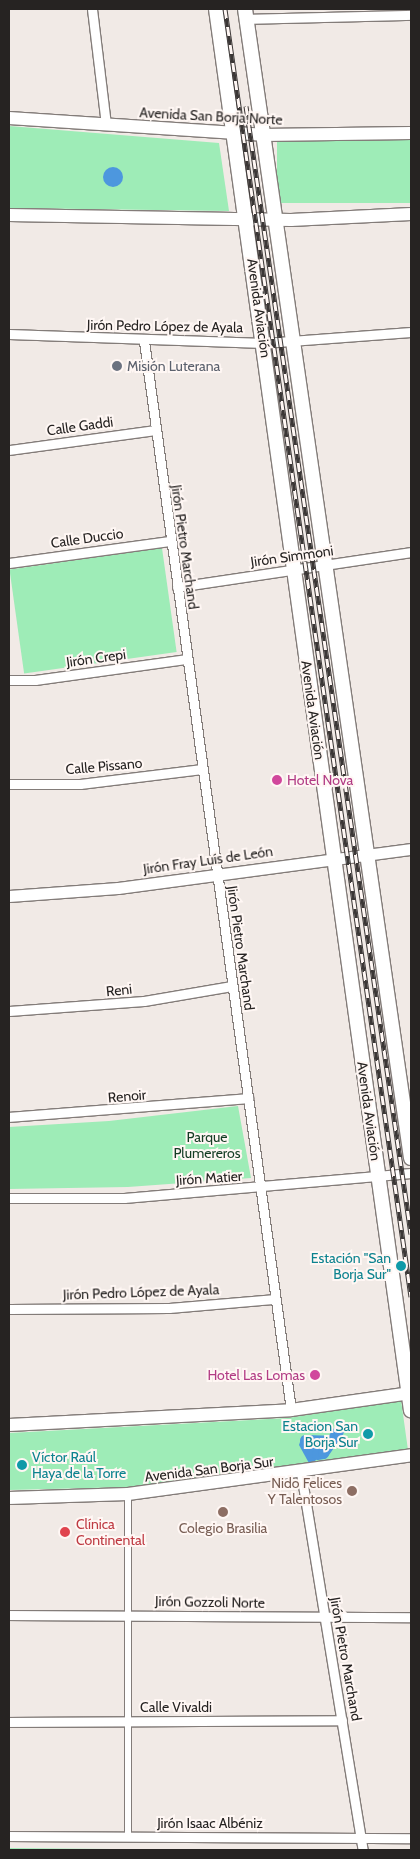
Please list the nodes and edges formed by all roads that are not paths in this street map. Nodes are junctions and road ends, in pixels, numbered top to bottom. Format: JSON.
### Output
{"nodes":[{"id":1,"x":92,"y":9,"type":"edge"},
{"id":2,"x":216,"y":9,"type":"edge"},
{"id":3,"x":373,"y":13,"type":"edge"},
{"id":4,"x":245,"y":14,"type":"edge"},
{"id":5,"x":411,"y":15,"type":"edge"},
{"id":6,"x":9,"y":118,"type":"edge"},
{"id":7,"x":106,"y":124,"type":"junction"},
{"id":8,"x":411,"y":132,"type":"edge"},
{"id":9,"x":234,"y":133,"type":"junction"},
{"id":10,"x":262,"y":134,"type":"junction"},
{"id":11,"x":411,"y":214,"type":"edge"},
{"id":12,"x":9,"y":215,"type":"edge"},
{"id":13,"x":245,"y":220,"type":"junction"},
{"id":14,"x":273,"y":220,"type":"junction"},
{"id":15,"x":411,"y":332,"type":"edge"},
{"id":16,"x":9,"y":334,"type":"edge"},
{"id":17,"x":144,"y":341,"type":"junction"},
{"id":18,"x":264,"y":342,"type":"junction"},
{"id":19,"x":292,"y":342,"type":"junction"},
{"id":20,"x":155,"y":430,"type":"junction"},
{"id":21,"x":9,"y":450,"type":"edge"},
{"id":22,"x":170,"y":541,"type":"junction"},
{"id":23,"x":411,"y":552,"type":"edge"},
{"id":24,"x":9,"y":563,"type":"edge"},
{"id":25,"x":324,"y":566,"type":"junction"},
{"id":26,"x":293,"y":570,"type":"junction"},
{"id":27,"x":177,"y":586,"type":"junction"},
{"id":28,"x":186,"y":659,"type":"junction"},
{"id":29,"x":9,"y":680,"type":"edge"},
{"id":30,"x":202,"y":769,"type":"junction"},
{"id":31,"x":9,"y":784,"type":"edge"},
{"id":32,"x":411,"y":849,"type":"edge"},
{"id":33,"x":368,"y":853,"type":"junction"},
{"id":34,"x":335,"y":858,"type":"junction"},
{"id":35,"x":217,"y":874,"type":"junction"},
{"id":36,"x":9,"y":896,"type":"edge"},
{"id":37,"x":232,"y":986,"type":"junction"},
{"id":38,"x":9,"y":1011,"type":"edge"},
{"id":39,"x":248,"y":1098,"type":"junction"},
{"id":40,"x":9,"y":1117,"type":"edge"},
{"id":41,"x":411,"y":1158,"type":"edge"},
{"id":42,"x":411,"y":1172,"type":"edge"},
{"id":43,"x":378,"y":1177,"type":"junction"},
{"id":44,"x":261,"y":1189,"type":"junction"},
{"id":45,"x":9,"y":1198,"type":"edge"},
{"id":46,"x":273,"y":1299,"type":"junction"},
{"id":47,"x":9,"y":1309,"type":"edge"},
{"id":48,"x":410,"y":1393,"type":"edge"},
{"id":49,"x":291,"y":1410,"type":"junction"},
{"id":50,"x":411,"y":1410,"type":"edge"},
{"id":51,"x":9,"y":1425,"type":"edge"},
{"id":52,"x":411,"y":1455,"type":"edge"},
{"id":53,"x":300,"y":1473,"type":"junction"},
{"id":54,"x":128,"y":1494,"type":"junction"},
{"id":55,"x":9,"y":1498,"type":"edge"},
{"id":56,"x":128,"y":1614,"type":"junction"},
{"id":57,"x":9,"y":1615,"type":"edge"},
{"id":58,"x":411,"y":1617,"type":"edge"},
{"id":59,"x":324,"y":1618,"type":"junction"},
{"id":60,"x":342,"y":1720,"type":"junction"},
{"id":61,"x":129,"y":1721,"type":"junction"},
{"id":62,"x":9,"y":1722,"type":"edge"},
{"id":63,"x":9,"y":1836,"type":"edge"},
{"id":64,"x":128,"y":1836,"type":"junction"},
{"id":65,"x":361,"y":1838,"type":"junction"},
{"id":66,"x":411,"y":1838,"type":"edge"},
{"id":67,"x":363,"y":1850,"type":"edge"}],
"edges":[{"from":1,"to":7,"type":"street"},
{"from":2,"to":9,"type":"main road","name":"Avenida Aviación"},
{"from":3,"to":4,"type":"street"},
{"from":3,"to":5,"type":"street"},
{"from":4,"to":10,"type":"main road","name":"Avenida Aviación"},
{"from":6,"to":7,"type":"main road","name":"Avenida San Borja Norte"},
{"from":7,"to":9,"type":"main road","name":"Avenida San Borja Norte"},
{"from":8,"to":10,"type":"main road","name":"Avenida San Borja Norte"},
{"from":9,"to":10,"type":"main road","name":"Avenida San Borja Norte"},
{"from":9,"to":13,"type":"main road","name":"Avenida Aviación"},
{"from":10,"to":14,"type":"main road","name":"Avenida Aviación"},
{"from":11,"to":14,"type":"main road"},
{"from":12,"to":13,"type":"main road"},
{"from":13,"to":14,"type":"main road"},
{"from":13,"to":18,"type":"main road","name":"Avenida Aviación"},
{"from":14,"to":19,"type":"main road","name":"Avenida Aviación"},
{"from":15,"to":19,"type":"street","name":"Jirón Pedro López de Ayala"},
{"from":16,"to":17,"type":"street","name":"Jirón Pedro López de Ayala"},
{"from":17,"to":18,"type":"street","name":"Jirón Pedro López de Ayala"},
{"from":17,"to":20,"type":"street","name":"Jirón Pietro Marchand"},
{"from":18,"to":19,"type":"street","name":"Jirón Pedro López de Ayala"},
{"from":18,"to":26,"type":"main road","name":"Avenida Aviación"},
{"from":19,"to":25,"type":"main road","name":"Avenida Aviación"},
{"from":20,"to":21,"type":"street","name":"Calle Gaddi"},
{"from":20,"to":22,"type":"street","name":"Jirón Pietro Marchand"},
{"from":22,"to":24,"type":"street","name":"Calle Duccio"},
{"from":22,"to":27,"type":"street","name":"Jirón Pietro Marchand"},
{"from":23,"to":25,"type":"street","name":"Jirón Simmoni"},
{"from":25,"to":26,"type":"street","name":"Jirón Simmoni"},
{"from":25,"to":33,"type":"main road","name":"Avenida Aviación"},
{"from":26,"to":27,"type":"street","name":"Jirón Simmoni"},
{"from":26,"to":34,"type":"main road","name":"Avenida Aviación"},
{"from":27,"to":28,"type":"street","name":"Jirón Pietro Marchand"},
{"from":28,"to":29,"type":"street","name":"Jirón Crepi"},
{"from":28,"to":30,"type":"street","name":"Jirón Pietro Marchand"},
{"from":30,"to":31,"type":"street","name":"Calle Pissano"},
{"from":30,"to":35,"type":"street","name":"Jirón Pietro Marchand"},
{"from":32,"to":33,"type":"street","name":"Jirón Fray Luís de León"},
{"from":33,"to":34,"type":"street","name":"Jirón Fray Luís de León"},
{"from":33,"to":41,"type":"main road","name":"Avenida Aviación"},
{"from":34,"to":35,"type":"street","name":"Jirón Fray Luís de León"},
{"from":34,"to":43,"type":"main road","name":"Avenida Aviación"},
{"from":35,"to":36,"type":"street","name":"Jirón Fray Luís de León"},
{"from":35,"to":37,"type":"street","name":"Jirón Pietro Marchand"},
{"from":37,"to":38,"type":"street","name":"Reni"},
{"from":37,"to":39,"type":"street","name":"Jirón Pietro Marchand"},
{"from":39,"to":40,"type":"street","name":"Renoir"},
{"from":39,"to":44,"type":"street","name":"Jirón Pietro Marchand"},
{"from":42,"to":43,"type":"street","name":"Jirón Matier"},
{"from":43,"to":44,"type":"street","name":"Jirón Matier"},
{"from":43,"to":48,"type":"main road","name":"Avenida Aviación"},
{"from":44,"to":45,"type":"street","name":"Jirón Matier"},
{"from":44,"to":46,"type":"street","name":"Jirón Pietro Marchand"},
{"from":46,"to":47,"type":"street","name":"Jirón Pedro López de Ayala"},
{"from":46,"to":49,"type":"street","name":"Jirón Pietro Marchand"},
{"from":48,"to":49,"type":"main road"},
{"from":48,"to":50,"type":"main road","name":"Avenida Aviación"},
{"from":49,"to":51,"type":"main road"},
{"from":52,"to":53,"type":"main road","name":"Avenida San Borja Sur"},
{"from":53,"to":54,"type":"main road","name":"Avenida San Borja Sur"},
{"from":53,"to":59,"type":"street","name":"Jirón Pietro Marchand"},
{"from":54,"to":55,"type":"main road","name":"Avenida San Borja Sur"},
{"from":54,"to":56,"type":"street"},
{"from":56,"to":57,"type":"street","name":"Jirón Gozzoli Norte"},
{"from":56,"to":59,"type":"street","name":"Jirón Gozzoli Norte"},
{"from":56,"to":61,"type":"street"},
{"from":58,"to":59,"type":"street","name":"Jirón Gozzoli Norte"},
{"from":59,"to":60,"type":"street","name":"Jirón Pietro Marchand"},
{"from":60,"to":61,"type":"street","name":"Calle Vivaldi"},
{"from":60,"to":65,"type":"street","name":"Jirón Pietro Marchand"},
{"from":61,"to":62,"type":"street","name":"Calle Vivaldi"},
{"from":61,"to":64,"type":"street"},
{"from":63,"to":64,"type":"street","name":"Jirón Isaac Albéniz"},
{"from":64,"to":65,"type":"street","name":"Jirón Isaac Albéniz"},
{"from":65,"to":66,"type":"street","name":"Jirón Isaac Albéniz"},
{"from":65,"to":67,"type":"street","name":"Jirón Pietro Marchand"}]}
